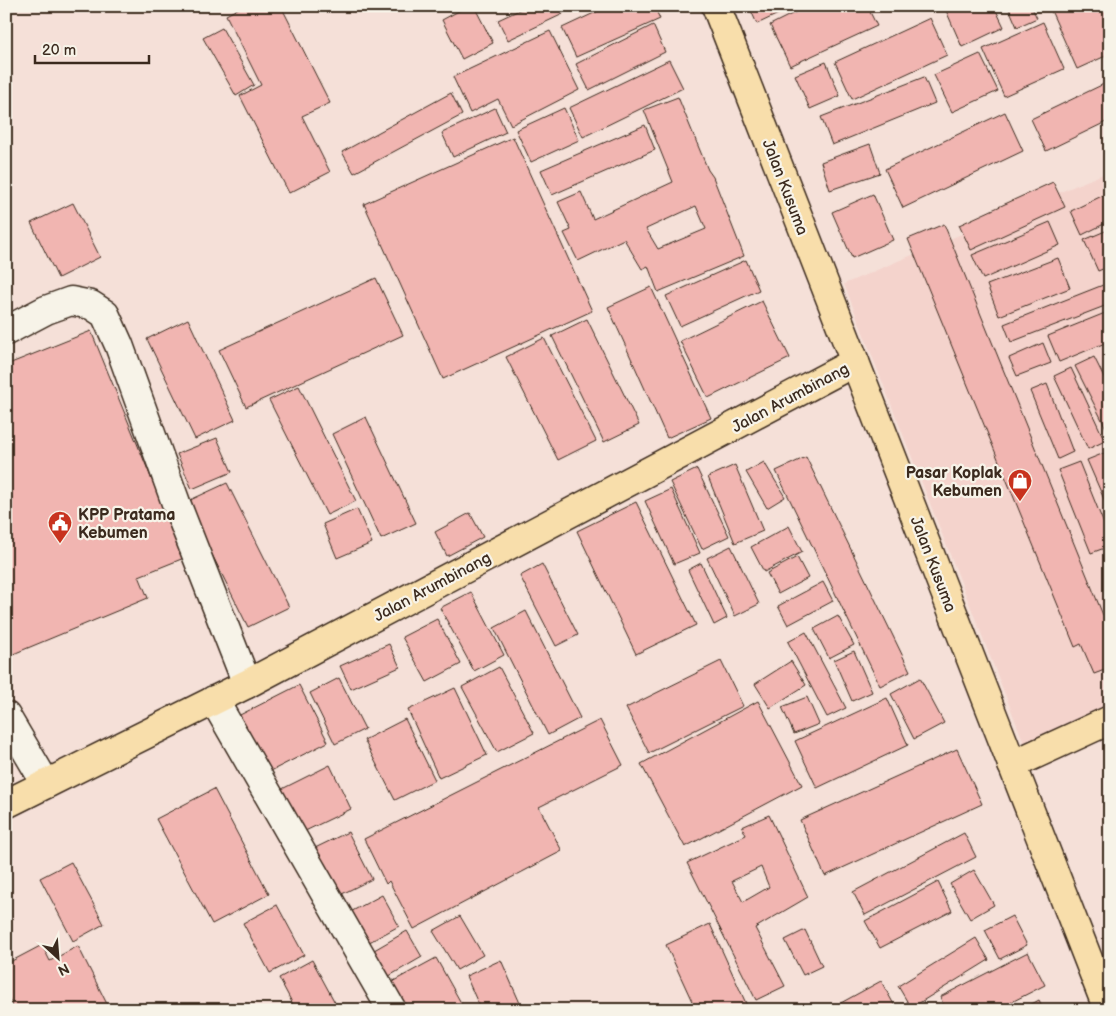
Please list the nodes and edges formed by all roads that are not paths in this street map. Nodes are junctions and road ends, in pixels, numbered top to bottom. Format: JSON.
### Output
{"nodes":[{"id":1,"x":716,"y":6,"type":"edge"},
{"id":2,"x":6,"y":331,"type":"edge"},
{"id":3,"x":855,"y":362,"type":"junction"},
{"id":4,"x":247,"y":684,"type":"junction"},
{"id":5,"x":214,"y":700,"type":"junction"},
{"id":6,"x":6,"y":716,"type":"edge"},
{"id":7,"x":1110,"y":720,"type":"edge"},
{"id":8,"x":1012,"y":765,"type":"junction"},
{"id":9,"x":46,"y":784,"type":"junction"},
{"id":10,"x":6,"y":804,"type":"edge"},
{"id":11,"x":392,"y":1010,"type":"edge"},
{"id":12,"x":1108,"y":1010,"type":"edge"}],
"edges":[{"from":1,"to":3,"type":"main road","name":"Jalan Kusuma"},
{"from":2,"to":4,"type":"street"},
{"from":3,"to":4,"type":"main road","name":"Jalan Arumbinang"},
{"from":3,"to":8,"type":"main road","name":"Jalan Kusuma"},
{"from":4,"to":5,"type":"main road","name":"Jalan Arumbinang"},
{"from":5,"to":9,"type":"main road","name":"Jalan Arumbinang"},
{"from":5,"to":11,"type":"street"},
{"from":6,"to":9,"type":"street"},
{"from":7,"to":8,"type":"main road"},
{"from":8,"to":12,"type":"main road","name":"Jalan Kusuma"},
{"from":9,"to":10,"type":"main road","name":"Jalan Arumbinang"}]}
